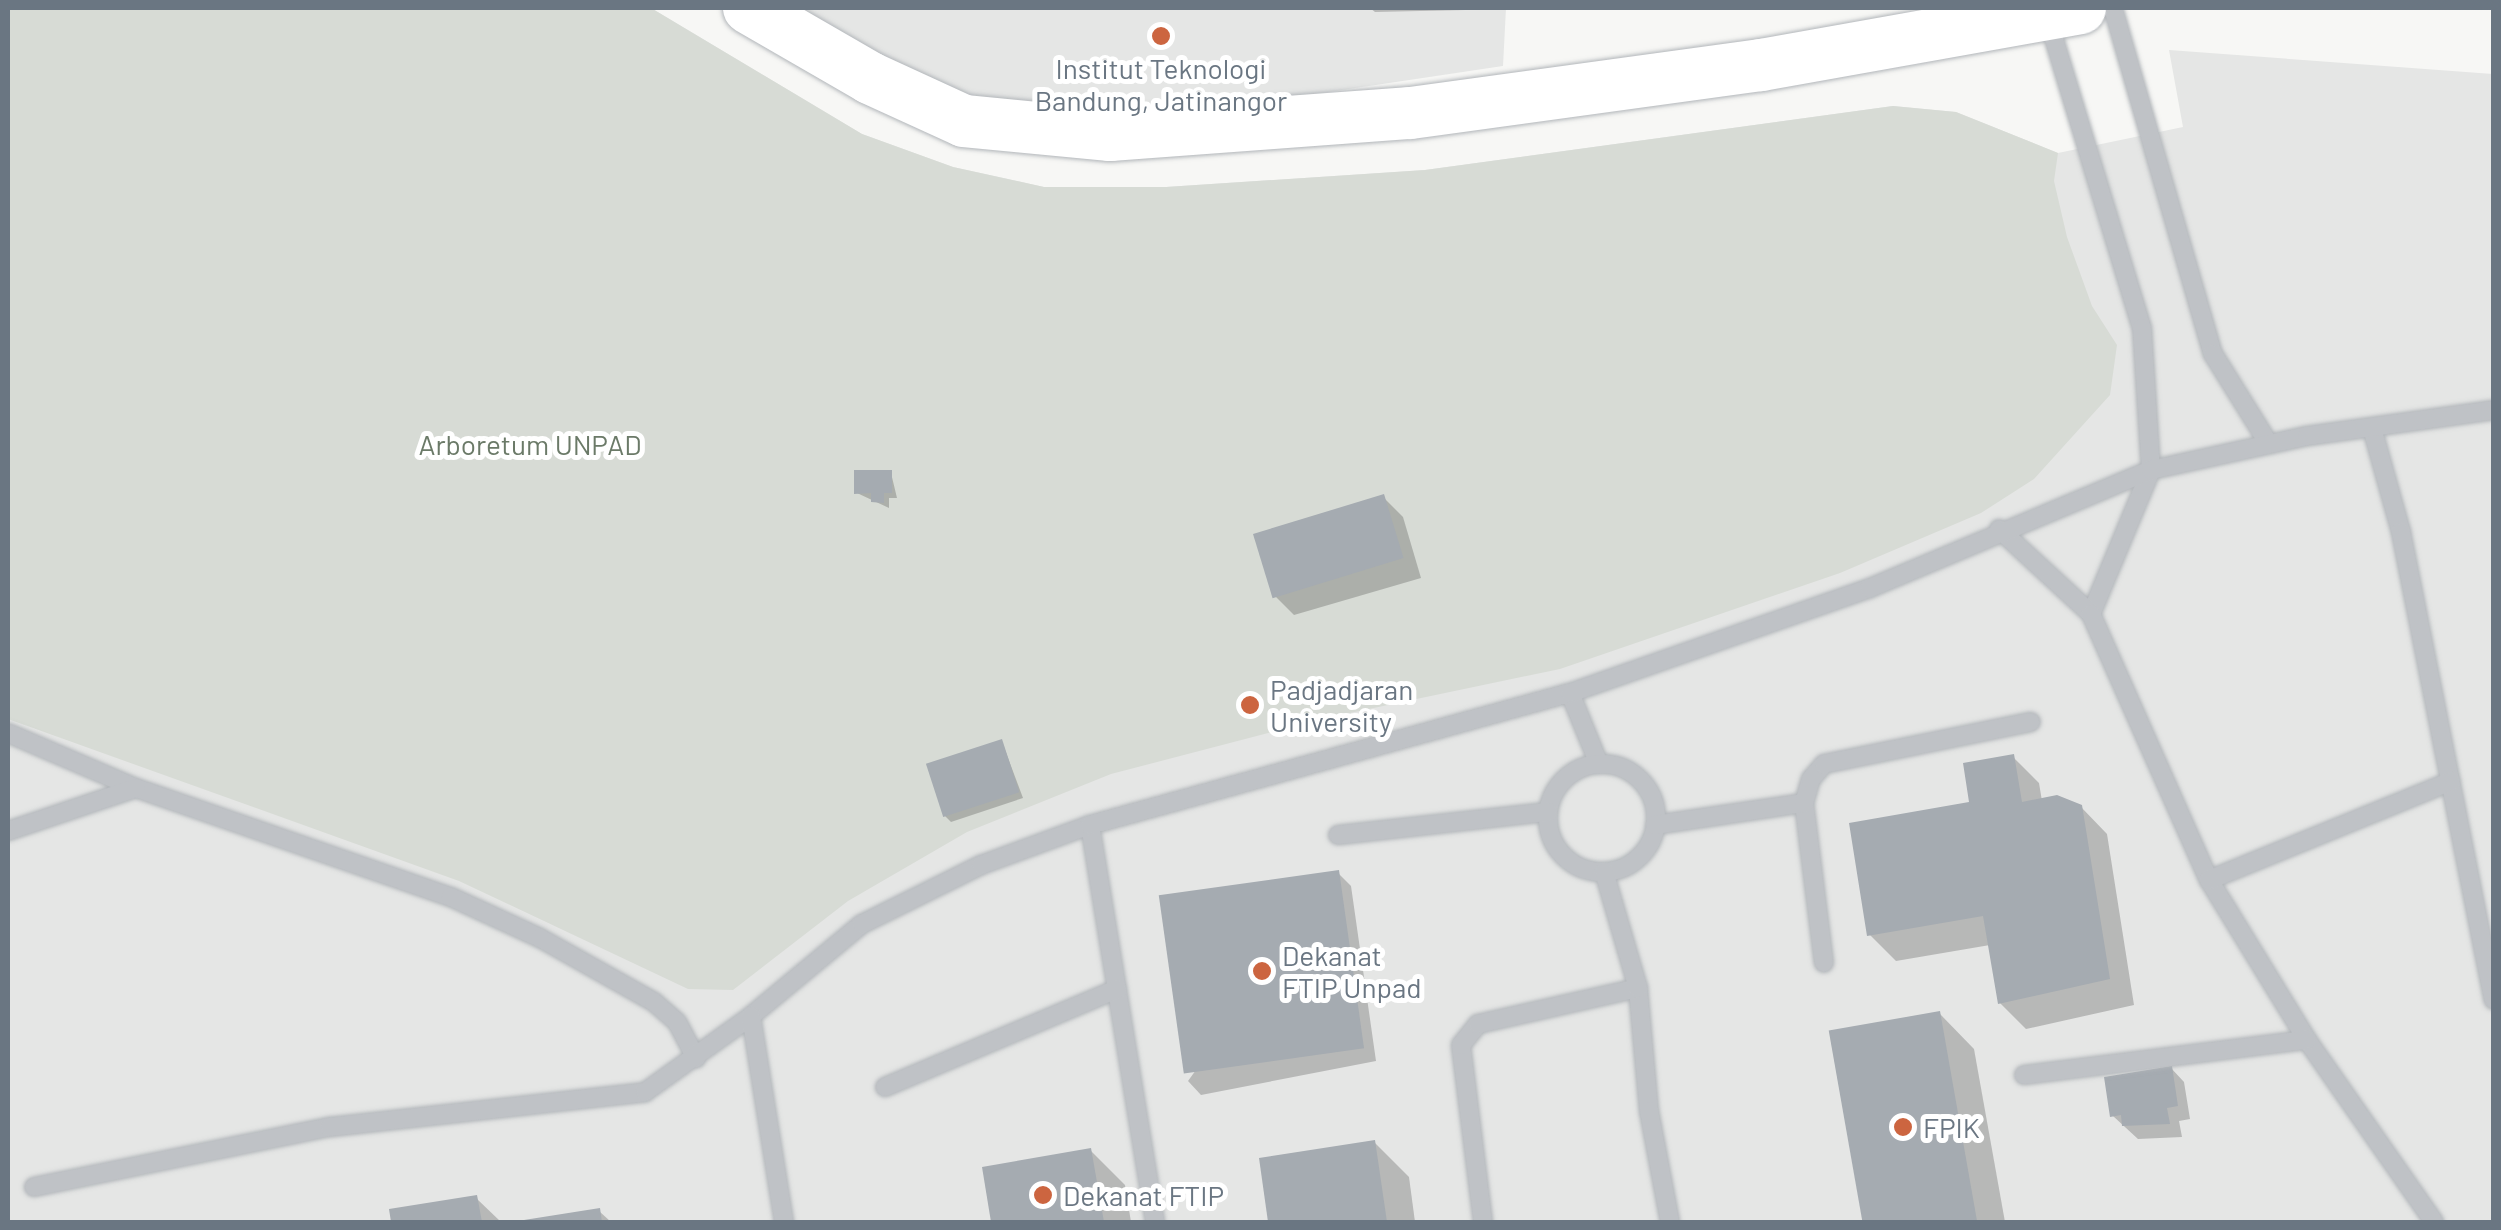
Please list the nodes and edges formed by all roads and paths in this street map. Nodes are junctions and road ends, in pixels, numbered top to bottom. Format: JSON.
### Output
{"nodes":[{"id":1,"x":749,"y":8,"type":"edge"},
{"id":2,"x":2113,"y":8,"type":"edge"},
{"id":3,"x":2063,"y":10,"type":"edge"},
{"id":4,"x":2494,"y":410,"type":"edge"},
{"id":5,"x":2372,"y":428,"type":"junction"},
{"id":6,"x":2269,"y":444,"type":"junction"},
{"id":7,"x":2151,"y":470,"type":"junction"},
{"id":8,"x":2000,"y":530,"type":"junction"},
{"id":9,"x":2091,"y":614,"type":"junction"},
{"id":10,"x":1570,"y":693,"type":"junction"},
{"id":11,"x":2031,"y":722,"type":"dead end"},
{"id":12,"x":8,"y":733,"type":"edge"},
{"id":13,"x":1600,"y":764,"type":"junction"},
{"id":14,"x":2451,"y":781,"type":"junction"},
{"id":15,"x":136,"y":788,"type":"junction"},
{"id":16,"x":1804,"y":803,"type":"junction"},
{"id":17,"x":1548,"y":812,"type":"junction"},
{"id":18,"x":1090,"y":825,"type":"junction"},
{"id":19,"x":1655,"y":825,"type":"junction"},
{"id":20,"x":8,"y":830,"type":"edge"},
{"id":21,"x":1338,"y":835,"type":"dead end"},
{"id":22,"x":1604,"y":872,"type":"junction"},
{"id":23,"x":2209,"y":880,"type":"junction"},
{"id":24,"x":2488,"y":923,"type":"edge"},
{"id":25,"x":1824,"y":963,"type":"dead end"},
{"id":26,"x":1638,"y":988,"type":"junction"},
{"id":27,"x":1117,"y":990,"type":"junction"},
{"id":28,"x":2494,"y":1000,"type":"edge"},
{"id":29,"x":751,"y":1016,"type":"junction"},
{"id":30,"x":2307,"y":1040,"type":"junction"},
{"id":31,"x":696,"y":1058,"type":"junction"},
{"id":32,"x":2024,"y":1075,"type":"dead end"},
{"id":33,"x":885,"y":1086,"type":"dead end"},
{"id":34,"x":34,"y":1188,"type":"dead end"},
{"id":35,"x":784,"y":1222,"type":"edge"},
{"id":36,"x":1155,"y":1222,"type":"edge"},
{"id":37,"x":1482,"y":1222,"type":"edge"},
{"id":38,"x":1670,"y":1222,"type":"edge"},
{"id":39,"x":2434,"y":1222,"type":"edge"}],
"edges":[{"from":1,"to":3,"type":"main road"},
{"from":2,"to":6,"type":"lane"},
{"from":3,"to":7,"type":"lane"},
{"from":4,"to":5,"type":"lane"},
{"from":5,"to":6,"type":"lane"},
{"from":5,"to":14,"type":"lane"},
{"from":6,"to":7,"type":"lane"},
{"from":7,"to":8,"type":"lane"},
{"from":7,"to":9,"type":"lane"},
{"from":8,"to":9,"type":"lane"},
{"from":8,"to":10,"type":"lane"},
{"from":9,"to":23,"type":"lane"},
{"from":10,"to":13,"type":"lane"},
{"from":10,"to":18,"type":"lane"},
{"from":11,"to":16,"type":"lane"},
{"from":12,"to":15,"type":"lane"},
{"from":13,"to":17,"type":"lane"},
{"from":13,"to":19,"type":"lane"},
{"from":14,"to":23,"type":"lane"},
{"from":14,"to":24,"type":"lane"},
{"from":15,"to":20,"type":"lane"},
{"from":15,"to":31,"type":"lane"},
{"from":16,"to":19,"type":"lane"},
{"from":16,"to":25,"type":"lane"},
{"from":17,"to":21,"type":"lane"},
{"from":17,"to":22,"type":"lane"},
{"from":18,"to":27,"type":"lane"},
{"from":18,"to":29,"type":"lane"},
{"from":19,"to":22,"type":"lane"},
{"from":22,"to":26,"type":"lane"},
{"from":23,"to":30,"type":"lane"},
{"from":24,"to":28,"type":"lane"},
{"from":26,"to":37,"type":"lane"},
{"from":26,"to":38,"type":"lane"},
{"from":27,"to":33,"type":"lane"},
{"from":27,"to":36,"type":"lane"},
{"from":29,"to":31,"type":"lane"},
{"from":29,"to":35,"type":"lane"},
{"from":30,"to":32,"type":"lane"},
{"from":30,"to":39,"type":"lane"},
{"from":31,"to":34,"type":"lane"}]}
